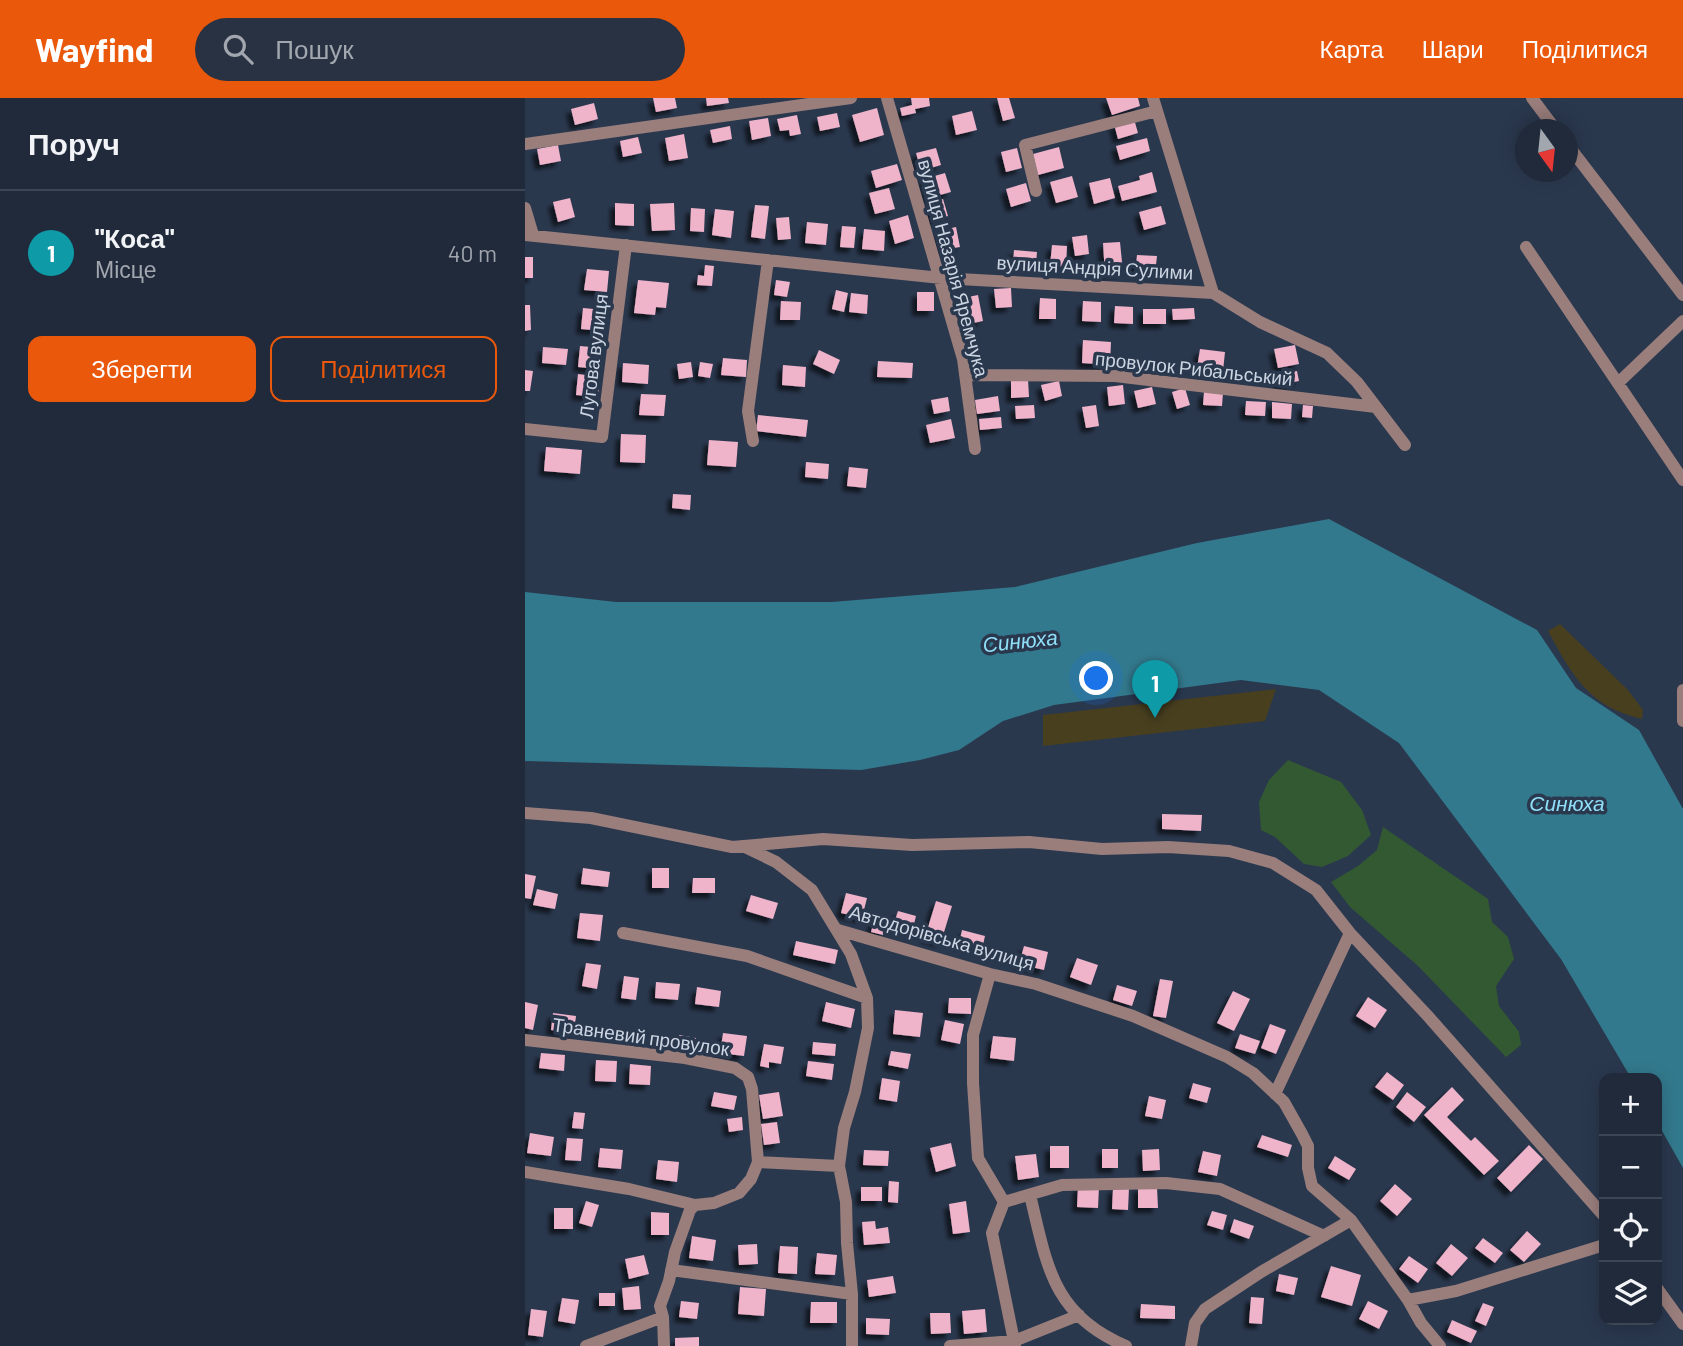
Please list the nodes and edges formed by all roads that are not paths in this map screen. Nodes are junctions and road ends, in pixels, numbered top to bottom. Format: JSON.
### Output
{"nodes":[{"id":1,"x":851,"y":98,"type":"edge"},
{"id":2,"x":887,"y":98,"type":"edge"},
{"id":3,"x":1532,"y":98,"type":"edge"},
{"id":4,"x":1155,"y":104,"type":"edge"},
{"id":5,"x":1548,"y":119,"type":"edge"},
{"id":6,"x":525,"y":144,"type":"edge"},
{"id":7,"x":1578,"y":158,"type":"edge"},
{"id":8,"x":1036,"y":191,"type":"dead end"},
{"id":9,"x":525,"y":208,"type":"edge"},
{"id":10,"x":529,"y":234,"type":"edge"},
{"id":11,"x":626,"y":245,"type":"junction"},
{"id":12,"x":1526,"y":247,"type":"dead end"},
{"id":13,"x":768,"y":260,"type":"junction"},
{"id":14,"x":941,"y":278,"type":"junction"},
{"id":15,"x":1213,"y":293,"type":"junction"},
{"id":16,"x":1683,"y":295,"type":"edge"},
{"id":17,"x":1683,"y":321,"type":"edge"},
{"id":18,"x":965,"y":375,"type":"junction"},
{"id":19,"x":1618,"y":383,"type":"junction"},
{"id":20,"x":1376,"y":407,"type":"junction"},
{"id":21,"x":525,"y":429,"type":"edge"},
{"id":22,"x":753,"y":441,"type":"dead end"},
{"id":23,"x":1405,"y":445,"type":"dead end"},
{"id":24,"x":975,"y":449,"type":"dead end"},
{"id":25,"x":1683,"y":480,"type":"edge"},
{"id":26,"x":1683,"y":690,"type":"edge"},
{"id":27,"x":1683,"y":721,"type":"edge"},
{"id":28,"x":525,"y":813,"type":"edge"},
{"id":29,"x":743,"y":846,"type":"junction"},
{"id":30,"x":838,"y":930,"type":"junction"},
{"id":31,"x":623,"y":933,"type":"dead end"},
{"id":32,"x":1350,"y":933,"type":"junction"},
{"id":33,"x":990,"y":974,"type":"junction"},
{"id":34,"x":867,"y":998,"type":"junction"},
{"id":35,"x":525,"y":1040,"type":"edge"},
{"id":36,"x":1275,"y":1094,"type":"junction"},
{"id":37,"x":758,"y":1162,"type":"junction"},
{"id":38,"x":839,"y":1166,"type":"junction"},
{"id":39,"x":525,"y":1172,"type":"edge"},
{"id":40,"x":1030,"y":1195,"type":"junction"},
{"id":41,"x":1004,"y":1202,"type":"junction"},
{"id":42,"x":695,"y":1205,"type":"junction"},
{"id":43,"x":1599,"y":1210,"type":"edge"},
{"id":44,"x":1351,"y":1220,"type":"junction"},
{"id":45,"x":1324,"y":1236,"type":"junction"},
{"id":46,"x":1599,"y":1247,"type":"edge"},
{"id":47,"x":671,"y":1270,"type":"junction"},
{"id":48,"x":852,"y":1294,"type":"junction"},
{"id":49,"x":1662,"y":1295,"type":"edge"},
{"id":50,"x":1408,"y":1300,"type":"junction"},
{"id":51,"x":1079,"y":1315,"type":"junction"},
{"id":52,"x":663,"y":1317,"type":"junction"},
{"id":53,"x":1683,"y":1324,"type":"edge"},
{"id":54,"x":1015,"y":1344,"type":"edge"},
{"id":55,"x":586,"y":1346,"type":"edge"},
{"id":56,"x":664,"y":1346,"type":"edge"},
{"id":57,"x":852,"y":1346,"type":"edge"},
{"id":58,"x":950,"y":1346,"type":"edge"},
{"id":59,"x":1126,"y":1346,"type":"edge"},
{"id":60,"x":1191,"y":1346,"type":"edge"},
{"id":61,"x":1440,"y":1346,"type":"edge"}],
"edges":[{"from":1,"to":6,"type":"street"},
{"from":2,"to":14,"type":"street","name":"вулиця Назарія Яремчука"},
{"from":3,"to":5,"type":"street"},
{"from":4,"to":8,"type":"street"},
{"from":4,"to":15,"type":"street"},
{"from":7,"to":16,"type":"street"},
{"from":9,"to":10,"type":"street"},
{"from":10,"to":11,"type":"street","name":"вулиця Андрія Сулими"},
{"from":11,"to":13,"type":"street","name":"вулиця Андрія Сулими"},
{"from":11,"to":21,"type":"street","name":"Лугова вулиця"},
{"from":12,"to":19,"type":"street"},
{"from":13,"to":14,"type":"street","name":"вулиця Андрія Сулими"},
{"from":13,"to":22,"type":"street"},
{"from":14,"to":15,"type":"street","name":"вулиця Андрія Сулими"},
{"from":14,"to":18,"type":"street","name":"вулиця Назарія Яремчука"},
{"from":15,"to":20,"type":"street","name":"вулиця Андрія Сулими"},
{"from":17,"to":19,"type":"street"},
{"from":18,"to":20,"type":"street","name":"провулок Рибальський"},
{"from":18,"to":24,"type":"street","name":"вулиця Назарія Яремчука"},
{"from":19,"to":25,"type":"street"},
{"from":20,"to":23,"type":"street","name":"вулиця Андрія Сулими"},
{"from":26,"to":27,"type":"street"},
{"from":28,"to":29,"type":"street","name":"Автодорівська вулиця"},
{"from":29,"to":30,"type":"street","name":"Автодорівська вулиця"},
{"from":29,"to":32,"type":"street"},
{"from":30,"to":33,"type":"street","name":"Автодорівська вулиця"},
{"from":30,"to":34,"type":"street"},
{"from":31,"to":34,"type":"street"},
{"from":32,"to":36,"type":"street"},
{"from":32,"to":43,"type":"street"},
{"from":33,"to":36,"type":"street","name":"Автодорівська вулиця"},
{"from":33,"to":41,"type":"street"},
{"from":34,"to":38,"type":"street"},
{"from":35,"to":37,"type":"street","name":"Травневий провулок"},
{"from":36,"to":44,"type":"street","name":"Автодорівська вулиця"},
{"from":37,"to":38,"type":"street"},
{"from":37,"to":42,"type":"street"},
{"from":38,"to":48,"type":"street"},
{"from":39,"to":42,"type":"street"},
{"from":40,"to":41,"type":"street"},
{"from":40,"to":45,"type":"street"},
{"from":40,"to":51,"type":"street"},
{"from":41,"to":54,"type":"street"},
{"from":42,"to":47,"type":"street"},
{"from":44,"to":45,"type":"street"},
{"from":44,"to":50,"type":"street","name":"Автодорівська вулиця"},
{"from":45,"to":60,"type":"street"},
{"from":46,"to":50,"type":"street"},
{"from":47,"to":48,"type":"street"},
{"from":47,"to":52,"type":"street"},
{"from":48,"to":57,"type":"street"},
{"from":49,"to":53,"type":"street"},
{"from":50,"to":61,"type":"street","name":"Автодорівська вулиця"},
{"from":51,"to":54,"type":"street"},
{"from":51,"to":59,"type":"street"},
{"from":52,"to":55,"type":"street"},
{"from":52,"to":56,"type":"street"},
{"from":54,"to":58,"type":"street"}]}
